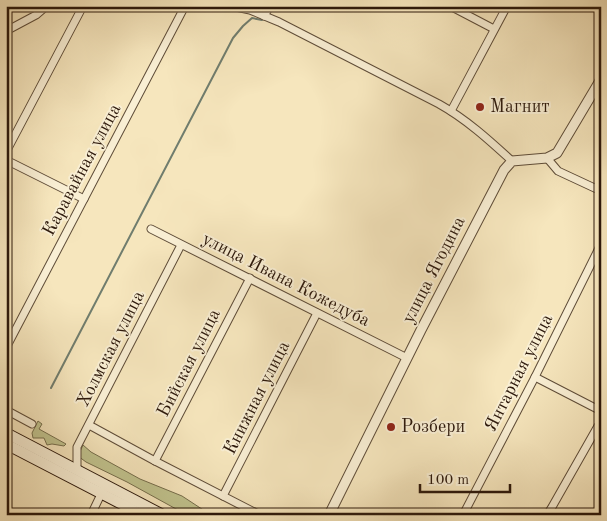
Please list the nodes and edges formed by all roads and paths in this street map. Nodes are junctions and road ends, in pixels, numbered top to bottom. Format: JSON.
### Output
{"nodes":[{"id":1,"x":83,"y":6,"type":"edge"},
{"id":2,"x":185,"y":6,"type":"edge"},
{"id":3,"x":232,"y":6,"type":"edge"},
{"id":4,"x":270,"y":6,"type":"edge"},
{"id":5,"x":450,"y":6,"type":"edge"},
{"id":6,"x":507,"y":6,"type":"edge"},
{"id":7,"x":43,"y":9,"type":"dead end"},
{"id":8,"x":264,"y":16,"type":"junction"},
{"id":9,"x":494,"y":29,"type":"junction"},
{"id":10,"x":6,"y":31,"type":"edge"},
{"id":11,"x":601,"y":79,"type":"edge"},
{"id":12,"x":451,"y":111,"type":"junction"},
{"id":13,"x":6,"y":152,"type":"edge"},
{"id":14,"x":547,"y":158,"type":"junction"},
{"id":15,"x":6,"y":160,"type":"edge"},
{"id":16,"x":512,"y":161,"type":"junction"},
{"id":17,"x":601,"y":191,"type":"edge"},
{"id":18,"x":84,"y":199,"type":"junction"},
{"id":19,"x":151,"y":229,"type":"dead end"},
{"id":20,"x":181,"y":244,"type":"junction"},
{"id":21,"x":601,"y":244,"type":"edge"},
{"id":22,"x":250,"y":278,"type":"junction"},
{"id":23,"x":317,"y":313,"type":"junction"},
{"id":24,"x":6,"y":348,"type":"edge"},
{"id":25,"x":407,"y":358,"type":"junction"},
{"id":26,"x":535,"y":377,"type":"junction"},
{"id":27,"x":6,"y":410,"type":"edge"},
{"id":28,"x":601,"y":411,"type":"edge"},
{"id":29,"x":32,"y":424,"type":"dead end"},
{"id":30,"x":89,"y":425,"type":"junction"},
{"id":31,"x":598,"y":426,"type":"dead end"},
{"id":32,"x":6,"y":433,"type":"edge"},
{"id":33,"x":6,"y":444,"type":"edge"},
{"id":34,"x":155,"y":460,"type":"junction"},
{"id":35,"x":75,"y":470,"type":"junction"},
{"id":36,"x":104,"y":489,"type":"junction"},
{"id":37,"x":223,"y":496,"type":"junction"},
{"id":38,"x":91,"y":515,"type":"edge"},
{"id":39,"x":143,"y":515,"type":"edge"},
{"id":40,"x":163,"y":515,"type":"edge"},
{"id":41,"x":260,"y":515,"type":"edge"},
{"id":42,"x":329,"y":515,"type":"edge"},
{"id":43,"x":463,"y":515,"type":"edge"},
{"id":44,"x":546,"y":515,"type":"edge"}],
"edges":[{"from":1,"to":13,"type":"street"},
{"from":2,"to":18,"type":"street","name":"Каравайная улица"},
{"from":3,"to":8,"type":"street"},
{"from":4,"to":8,"type":"street"},
{"from":5,"to":9,"type":"street"},
{"from":6,"to":9,"type":"street"},
{"from":7,"to":10,"type":"street"},
{"from":8,"to":12,"type":"street"},
{"from":9,"to":12,"type":"street"},
{"from":11,"to":14,"type":"street"},
{"from":12,"to":16,"type":"street"},
{"from":14,"to":16,"type":"street"},
{"from":14,"to":17,"type":"street"},
{"from":15,"to":18,"type":"street"},
{"from":16,"to":25,"type":"street","name":"улица Ягодина"},
{"from":18,"to":24,"type":"street","name":"Каравайная улица"},
{"from":19,"to":20,"type":"street","name":"улица Ивана Кожедуба"},
{"from":20,"to":22,"type":"street","name":"улица Ивана Кожедуба"},
{"from":20,"to":30,"type":"street","name":"Холмская улица"},
{"from":21,"to":26,"type":"street","name":"Янтарная улица"},
{"from":22,"to":23,"type":"street","name":"улица Ивана Кожедуба"},
{"from":22,"to":34,"type":"street","name":"Бийская улица"},
{"from":23,"to":25,"type":"street","name":"улица Ивана Кожедуба"},
{"from":23,"to":37,"type":"street","name":"Книжная улица"},
{"from":25,"to":42,"type":"street","name":"улица Ягодина"},
{"from":26,"to":28,"type":"street"},
{"from":26,"to":43,"type":"street","name":"Янтарная улица"},
{"from":27,"to":29,"type":"street"},
{"from":30,"to":34,"type":"street"},
{"from":30,"to":35,"type":"street","name":"Холмская улица"},
{"from":31,"to":44,"type":"street"},
{"from":32,"to":35,"type":"main road"},
{"from":33,"to":36,"type":"main road"},
{"from":34,"to":37,"type":"street"},
{"from":35,"to":36,"type":"main road"},
{"from":36,"to":38,"type":"street"},
{"from":36,"to":39,"type":"main road"},
{"from":36,"to":40,"type":"main road"},
{"from":37,"to":41,"type":"street"}]}
